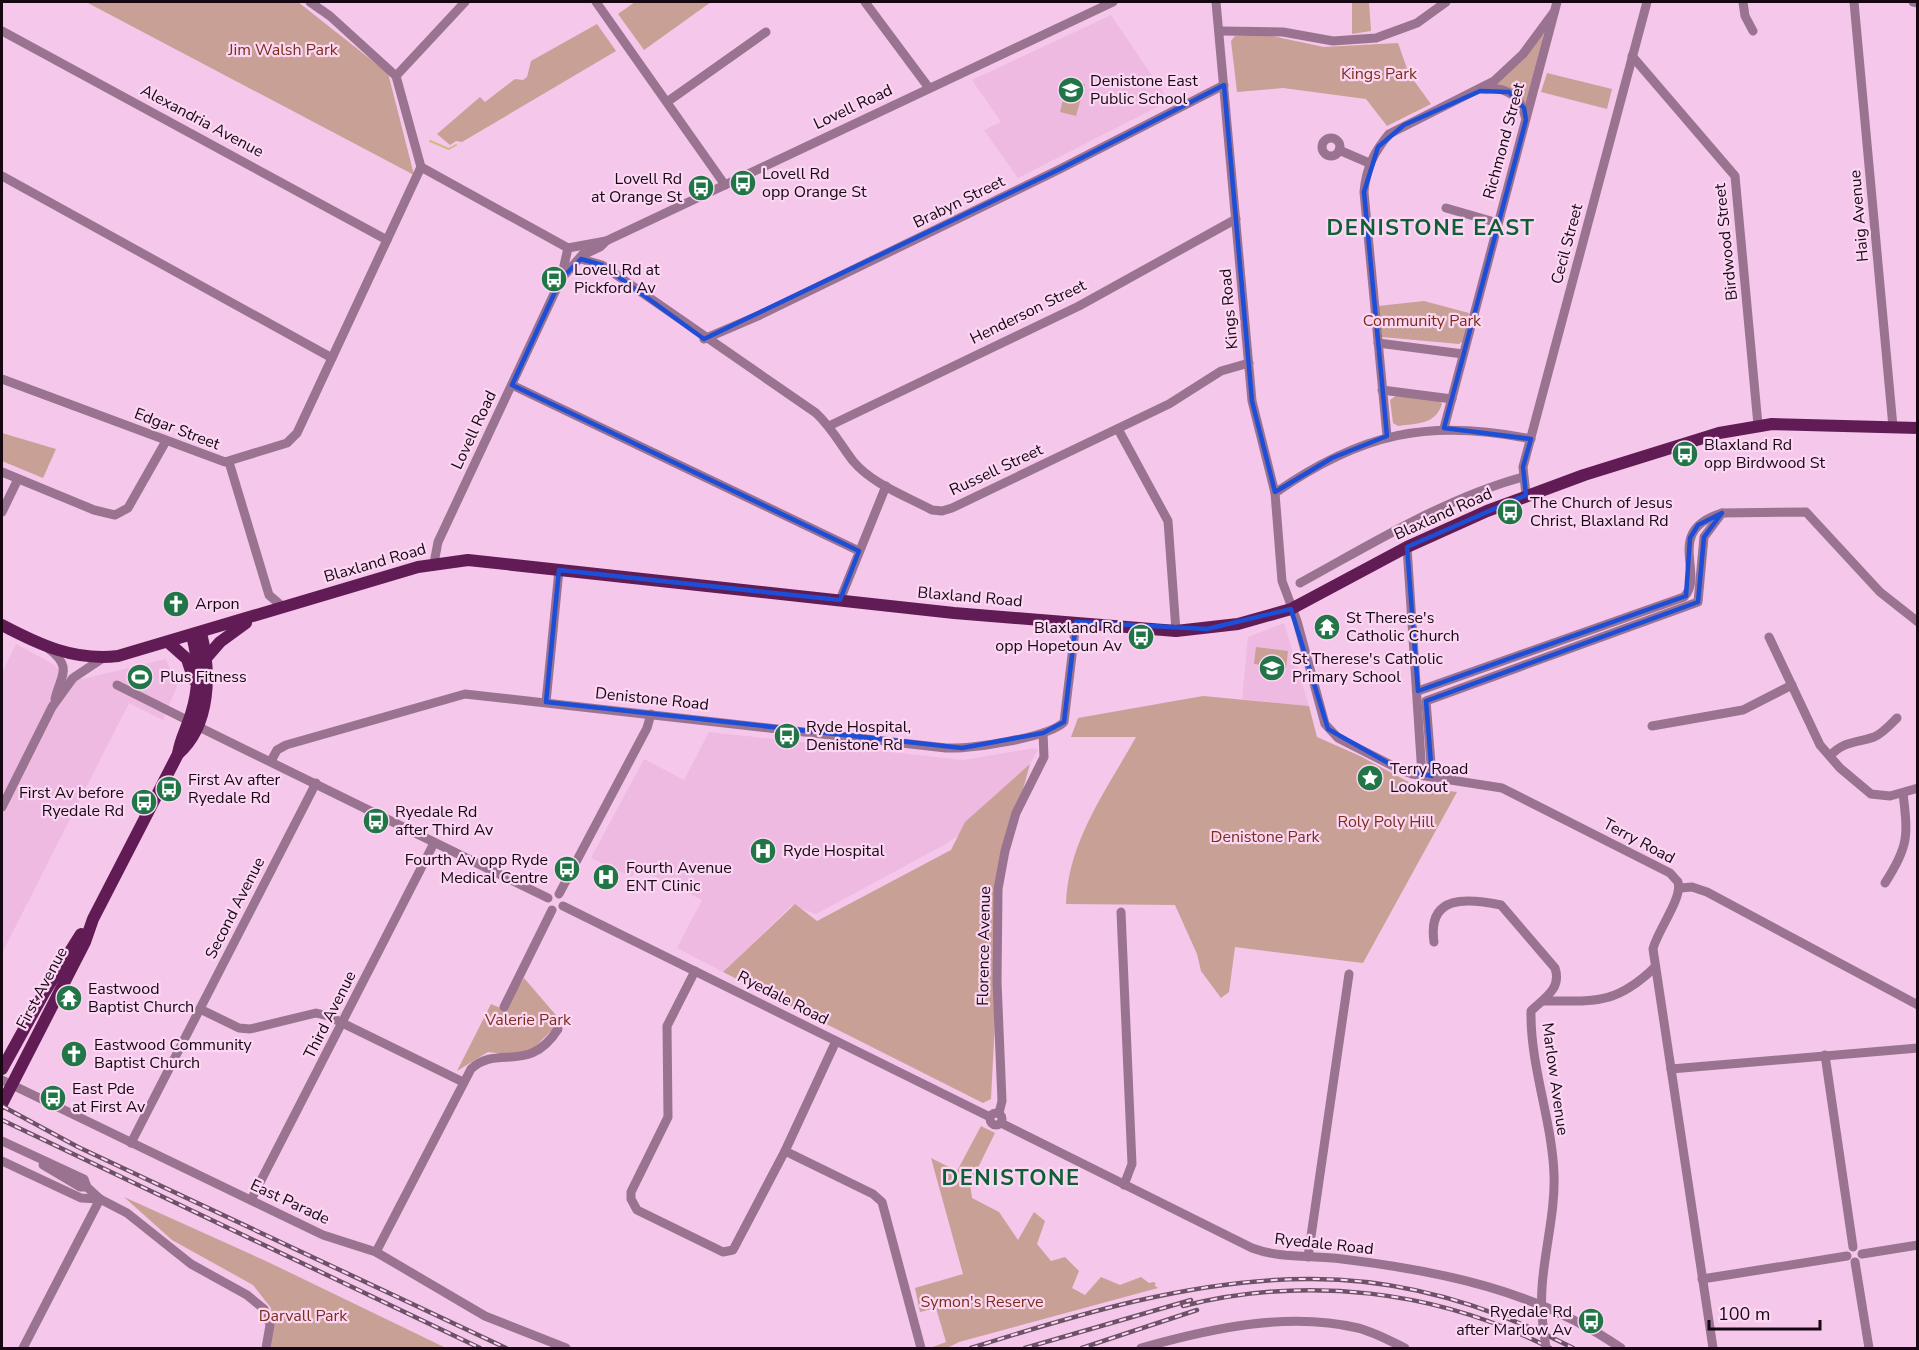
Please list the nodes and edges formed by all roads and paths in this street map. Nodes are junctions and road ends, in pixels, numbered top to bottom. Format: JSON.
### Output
{"nodes":[{"id":1,"x":310,"y":2,"type":"edge"},
{"id":2,"x":465,"y":2,"type":"edge"},
{"id":3,"x":596,"y":2,"type":"edge"},
{"id":4,"x":865,"y":2,"type":"edge"},
{"id":5,"x":1113,"y":2,"type":"edge"},
{"id":6,"x":1216,"y":2,"type":"edge"},
{"id":7,"x":1446,"y":2,"type":"edge"},
{"id":8,"x":1557,"y":2,"type":"edge"},
{"id":9,"x":1647,"y":2,"type":"edge"},
{"id":10,"x":1743,"y":2,"type":"edge"},
{"id":11,"x":1854,"y":2,"type":"edge"},
{"id":12,"x":1913,"y":2,"type":"edge"},
{"id":13,"x":1917,"y":3,"type":"edge"},
{"id":14,"x":1554,"y":12,"type":"junction"},
{"id":15,"x":2,"y":31,"type":"edge"},
{"id":16,"x":1220,"y":31,"type":"junction"},
{"id":17,"x":1753,"y":31,"type":"dead end"},
{"id":18,"x":766,"y":32,"type":"dead end"},
{"id":19,"x":1632,"y":57,"type":"junction"},
{"id":20,"x":396,"y":76,"type":"junction"},
{"id":21,"x":1224,"y":85,"type":"junction"},
{"id":22,"x":929,"y":88,"type":"junction"},
{"id":23,"x":1479,"y":91,"type":"junction"},
{"id":24,"x":667,"y":102,"type":"junction"},
{"id":25,"x":1526,"y":120,"type":"junction"},
{"id":26,"x":1339,"y":150,"type":"dead end"},
{"id":27,"x":1370,"y":163,"type":"junction"},
{"id":28,"x":421,"y":167,"type":"junction"},
{"id":29,"x":2,"y":176,"type":"edge"},
{"id":30,"x":725,"y":185,"type":"junction"},
{"id":31,"x":1446,"y":208,"type":"dead end"},
{"id":32,"x":1236,"y":219,"type":"junction"},
{"id":33,"x":1498,"y":223,"type":"junction"},
{"id":34,"x":387,"y":240,"type":"junction"},
{"id":35,"x":603,"y":244,"type":"junction"},
{"id":36,"x":567,"y":252,"type":"junction"},
{"id":37,"x":580,"y":256,"type":"junction"},
{"id":38,"x":602,"y":265,"type":"junction"},
{"id":39,"x":561,"y":279,"type":"junction"},
{"id":40,"x":704,"y":339,"type":"junction"},
{"id":41,"x":1378,"y":343,"type":"junction"},
{"id":42,"x":1464,"y":354,"type":"junction"},
{"id":43,"x":332,"y":358,"type":"junction"},
{"id":44,"x":1249,"y":363,"type":"junction"},
{"id":45,"x":2,"y":380,"type":"edge"},
{"id":46,"x":512,"y":385,"type":"junction"},
{"id":47,"x":1382,"y":390,"type":"junction"},
{"id":48,"x":1452,"y":399,"type":"junction"},
{"id":49,"x":1758,"y":425,"type":"junction"},
{"id":50,"x":830,"y":426,"type":"junction"},
{"id":51,"x":1893,"y":427,"type":"junction"},
{"id":52,"x":1444,"y":428,"type":"junction"},
{"id":53,"x":1917,"y":428,"type":"edge"},
{"id":54,"x":1118,"y":429,"type":"junction"},
{"id":55,"x":1388,"y":436,"type":"junction"},
{"id":56,"x":1531,"y":439,"type":"junction"},
{"id":57,"x":166,"y":441,"type":"junction"},
{"id":58,"x":229,"y":462,"type":"junction"},
{"id":59,"x":2,"y":472,"type":"edge"},
{"id":60,"x":1523,"y":477,"type":"junction"},
{"id":61,"x":18,"y":479,"type":"junction"},
{"id":62,"x":886,"y":486,"type":"junction"},
{"id":63,"x":1275,"y":492,"type":"junction"},
{"id":64,"x":1526,"y":495,"type":"junction"},
{"id":65,"x":2,"y":512,"type":"edge"},
{"id":66,"x":1722,"y":513,"type":"junction"},
{"id":67,"x":1407,"y":547,"type":"junction"},
{"id":68,"x":859,"y":551,"type":"junction"},
{"id":69,"x":434,"y":563,"type":"junction"},
{"id":70,"x":560,"y":570,"type":"junction"},
{"id":71,"x":1300,"y":583,"type":"dead end"},
{"id":72,"x":840,"y":600,"type":"junction"},
{"id":73,"x":283,"y":607,"type":"junction"},
{"id":74,"x":1292,"y":609,"type":"junction"},
{"id":75,"x":258,"y":615,"type":"junction"},
{"id":76,"x":1076,"y":622,"type":"junction"},
{"id":77,"x":1917,"y":622,"type":"edge"},
{"id":78,"x":2,"y":625,"type":"edge"},
{"id":79,"x":1176,"y":630,"type":"junction"},
{"id":80,"x":196,"y":634,"type":"junction"},
{"id":81,"x":1769,"y":637,"type":"dead end"},
{"id":82,"x":168,"y":643,"type":"junction"},
{"id":83,"x":48,"y":648,"type":"junction"},
{"id":84,"x":207,"y":657,"type":"junction"},
{"id":85,"x":103,"y":658,"type":"junction"},
{"id":86,"x":196,"y":684,"type":"junction"},
{"id":87,"x":117,"y":685,"type":"dead end"},
{"id":88,"x":1792,"y":685,"type":"junction"},
{"id":89,"x":1418,"y":691,"type":"junction"},
{"id":90,"x":546,"y":702,"type":"junction"},
{"id":91,"x":52,"y":707,"type":"junction"},
{"id":92,"x":651,"y":714,"type":"junction"},
{"id":93,"x":1897,"y":718,"type":"dead end"},
{"id":94,"x":193,"y":724,"type":"junction"},
{"id":95,"x":1652,"y":726,"type":"dead end"},
{"id":96,"x":1043,"y":733,"type":"junction"},
{"id":97,"x":1830,"y":756,"type":"junction"},
{"id":98,"x":271,"y":761,"type":"junction"},
{"id":99,"x":1427,"y":775,"type":"junction"},
{"id":100,"x":316,"y":783,"type":"junction"},
{"id":101,"x":1917,"y":788,"type":"edge"},
{"id":102,"x":1903,"y":793,"type":"junction"},
{"id":103,"x":2,"y":807,"type":"edge"},
{"id":104,"x":434,"y":843,"type":"junction"},
{"id":105,"x":1886,"y":883,"type":"dead end"},
{"id":106,"x":1680,"y":888,"type":"junction"},
{"id":107,"x":559,"y":894,"type":"junction"},
{"id":108,"x":548,"y":898,"type":"junction"},
{"id":109,"x":563,"y":906,"type":"junction"},
{"id":110,"x":552,"y":910,"type":"junction"},
{"id":111,"x":1121,"y":912,"type":"dead end"},
{"id":112,"x":93,"y":919,"type":"junction"},
{"id":113,"x":1434,"y":942,"type":"dead end"},
{"id":114,"x":1655,"y":967,"type":"junction"},
{"id":115,"x":695,"y":971,"type":"junction"},
{"id":116,"x":1349,"y":974,"type":"dead end"},
{"id":117,"x":1544,"y":1001,"type":"junction"},
{"id":118,"x":1917,"y":1005,"type":"edge"},
{"id":119,"x":504,"y":1007,"type":"dead end"},
{"id":120,"x":200,"y":1009,"type":"junction"},
{"id":121,"x":343,"y":1022,"type":"junction"},
{"id":122,"x":558,"y":1029,"type":"dead end"},
{"id":123,"x":836,"y":1041,"type":"junction"},
{"id":124,"x":1917,"y":1048,"type":"edge"},
{"id":125,"x":1825,"y":1055,"type":"junction"},
{"id":126,"x":2,"y":1069,"type":"edge"},
{"id":127,"x":1671,"y":1069,"type":"junction"},
{"id":128,"x":6,"y":1082,"type":"edge"},
{"id":129,"x":463,"y":1082,"type":"junction"},
{"id":130,"x":3,"y":1101,"type":"edge"},
{"id":131,"x":996,"y":1118,"type":"junction"},
{"id":132,"x":2,"y":1141,"type":"edge"},
{"id":133,"x":131,"y":1143,"type":"junction"},
{"id":134,"x":785,"y":1151,"type":"junction"},
{"id":135,"x":2,"y":1161,"type":"edge"},
{"id":136,"x":1124,"y":1185,"type":"junction"},
{"id":137,"x":100,"y":1199,"type":"junction"},
{"id":138,"x":251,"y":1200,"type":"junction"},
{"id":139,"x":1917,"y":1245,"type":"edge"},
{"id":140,"x":1853,"y":1247,"type":"junction"},
{"id":141,"x":376,"y":1252,"type":"junction"},
{"id":142,"x":1862,"y":1254,"type":"junction"},
{"id":143,"x":1847,"y":1256,"type":"junction"},
{"id":144,"x":1308,"y":1257,"type":"junction"},
{"id":145,"x":1855,"y":1262,"type":"junction"},
{"id":146,"x":1702,"y":1279,"type":"junction"},
{"id":147,"x":1540,"y":1303,"type":"junction"},
{"id":148,"x":1562,"y":1313,"type":"junction"},
{"id":149,"x":1543,"y":1324,"type":"junction"},
{"id":150,"x":22,"y":1348,"type":"edge"},
{"id":151,"x":266,"y":1348,"type":"edge"},
{"id":152,"x":566,"y":1348,"type":"edge"},
{"id":153,"x":921,"y":1348,"type":"edge"},
{"id":154,"x":1141,"y":1348,"type":"edge"},
{"id":155,"x":1405,"y":1348,"type":"edge"},
{"id":156,"x":1546,"y":1348,"type":"edge"},
{"id":157,"x":1621,"y":1348,"type":"edge"},
{"id":158,"x":1713,"y":1348,"type":"edge"},
{"id":159,"x":1869,"y":1348,"type":"edge"}],
"edges":[{"from":1,"to":20,"type":"street"},
{"from":2,"to":20,"type":"street"},
{"from":3,"to":24,"type":"street"},
{"from":4,"to":22,"type":"street"},
{"from":5,"to":22,"type":"street","name":"Lovell Road"},
{"from":6,"to":16,"type":"street","name":"Kings Road"},
{"from":7,"to":16,"type":"street"},
{"from":8,"to":14,"type":"street","name":"Richmond Street"},
{"from":9,"to":19,"type":"street","name":"Cecil Street"},
{"from":10,"to":17,"type":"street"},
{"from":11,"to":51,"type":"street","name":"Haig Avenue"},
{"from":12,"to":13,"type":"street"},
{"from":14,"to":23,"type":"street"},
{"from":14,"to":25,"type":"street","name":"Richmond Street"},
{"from":15,"to":34,"type":"street","name":"Alexandria Avenue"},
{"from":16,"to":21,"type":"street","name":"Kings Road"},
{"from":18,"to":24,"type":"street"},
{"from":19,"to":49,"type":"street","name":"Birdwood Street"},
{"from":19,"to":56,"type":"street","name":"Cecil Street"},
{"from":20,"to":28,"type":"street"},
{"from":21,"to":32,"type":"street","name":"Kings Road"},
{"from":21,"to":40,"type":"street","name":"Brabyn Street"},
{"from":22,"to":30,"type":"street","name":"Lovell Road"},
{"from":23,"to":25,"type":"street"},
{"from":23,"to":27,"type":"street"},
{"from":24,"to":30,"type":"street"},
{"from":25,"to":33,"type":"street","name":"Richmond Street"},
{"from":26,"to":27,"type":"street"},
{"from":27,"to":41,"type":"street"},
{"from":28,"to":34,"type":"street"},
{"from":28,"to":36,"type":"street"},
{"from":29,"to":43,"type":"street"},
{"from":30,"to":35,"type":"street","name":"Lovell Road"},
{"from":31,"to":33,"type":"street"},
{"from":32,"to":44,"type":"street","name":"Kings Road"},
{"from":32,"to":50,"type":"street","name":"Henderson Street"},
{"from":33,"to":42,"type":"street","name":"Richmond Street"},
{"from":34,"to":43,"type":"street"},
{"from":35,"to":37,"type":"street","name":"Lovell Road"},
{"from":35,"to":38,"type":"street"},
{"from":36,"to":37,"type":"street"},
{"from":36,"to":37,"type":"street"},
{"from":36,"to":39,"type":"street","name":"Lovell Road"},
{"from":37,"to":38,"type":"street","name":"Russell Street"},
{"from":37,"to":39,"type":"street","name":"Lovell Road"},
{"from":38,"to":40,"type":"street","name":"Russell Street"},
{"from":39,"to":46,"type":"street","name":"Lovell Road"},
{"from":40,"to":50,"type":"street","name":"Russell Street"},
{"from":41,"to":42,"type":"street"},
{"from":41,"to":47,"type":"street"},
{"from":42,"to":48,"type":"street","name":"Richmond Street"},
{"from":43,"to":58,"type":"street"},
{"from":44,"to":54,"type":"street","name":"Russell Street"},
{"from":44,"to":63,"type":"street","name":"Kings Road"},
{"from":45,"to":57,"type":"street","name":"Edgar Street"},
{"from":46,"to":68,"type":"street"},
{"from":46,"to":69,"type":"street","name":"Lovell Road"},
{"from":47,"to":48,"type":"street"},
{"from":47,"to":55,"type":"street"},
{"from":48,"to":52,"type":"street","name":"Richmond Street"},
{"from":49,"to":51,"type":"main road","name":"Blaxland Road"},
{"from":49,"to":64,"type":"main road","name":"Blaxland Road"},
{"from":50,"to":62,"type":"street","name":"Russell Street"},
{"from":51,"to":53,"type":"main road","name":"Blaxland Road"},
{"from":52,"to":55,"type":"street"},
{"from":52,"to":56,"type":"street"},
{"from":54,"to":62,"type":"street","name":"Russell Street"},
{"from":54,"to":79,"type":"street"},
{"from":55,"to":63,"type":"street"},
{"from":56,"to":60,"type":"street","name":"Cecil Street"},
{"from":57,"to":58,"type":"street","name":"Edgar Street"},
{"from":57,"to":61,"type":"street"},
{"from":58,"to":73,"type":"street","name":"Edgar Street"},
{"from":59,"to":61,"type":"street"},
{"from":60,"to":64,"type":"street","name":"Cecil Street"},
{"from":60,"to":71,"type":"street","name":"Blaxland Road"},
{"from":61,"to":65,"type":"street"},
{"from":62,"to":68,"type":"street"},
{"from":63,"to":74,"type":"street","name":"Kings Road"},
{"from":64,"to":67,"type":"main road","name":"Blaxland Road"},
{"from":66,"to":77,"type":"street"},
{"from":66,"to":89,"type":"street"},
{"from":66,"to":99,"type":"street"},
{"from":67,"to":74,"type":"main road","name":"Blaxland Road"},
{"from":67,"to":89,"type":"street"},
{"from":68,"to":72,"type":"street"},
{"from":69,"to":70,"type":"main road","name":"Blaxland Road"},
{"from":69,"to":73,"type":"main road","name":"Blaxland Road"},
{"from":70,"to":72,"type":"main road","name":"Blaxland Road"},
{"from":70,"to":90,"type":"street"},
{"from":72,"to":76,"type":"main road","name":"Blaxland Road"},
{"from":73,"to":75,"type":"main road","name":"Blaxland Road"},
{"from":74,"to":79,"type":"main road","name":"Blaxland Road"},
{"from":74,"to":99,"type":"street","name":"Terry Road"},
{"from":75,"to":80,"type":"main road","name":"Blaxland Road"},
{"from":75,"to":84,"type":"main road"},
{"from":76,"to":79,"type":"main road","name":"Blaxland Road"},
{"from":76,"to":96,"type":"street"},
{"from":78,"to":83,"type":"main road","name":"Blaxland Road"},
{"from":80,"to":82,"type":"main road","name":"Blaxland Road"},
{"from":80,"to":84,"type":"main road","name":"First Avenue"},
{"from":80,"to":86,"type":"main road","name":"First Avenue"},
{"from":81,"to":88,"type":"street"},
{"from":82,"to":85,"type":"main road","name":"Blaxland Road"},
{"from":82,"to":86,"type":"main road"},
{"from":83,"to":85,"type":"main road","name":"Blaxland Road"},
{"from":83,"to":91,"type":"street"},
{"from":84,"to":94,"type":"main road","name":"First Avenue"},
{"from":85,"to":91,"type":"street"},
{"from":86,"to":94,"type":"main road","name":"First Avenue"},
{"from":87,"to":94,"type":"street"},
{"from":88,"to":95,"type":"street"},
{"from":88,"to":97,"type":"street"},
{"from":89,"to":99,"type":"street"},
{"from":90,"to":92,"type":"street","name":"Denistone Road"},
{"from":90,"to":98,"type":"street","name":"Denistone Road"},
{"from":91,"to":103,"type":"street"},
{"from":92,"to":96,"type":"street","name":"Denistone Road"},
{"from":92,"to":107,"type":"street"},
{"from":93,"to":97,"type":"street"},
{"from":94,"to":98,"type":"street"},
{"from":94,"to":112,"type":"main road","name":"First Avenue"},
{"from":96,"to":131,"type":"street","name":"Florence Avenue"},
{"from":97,"to":102,"type":"street"},
{"from":98,"to":100,"type":"street"},
{"from":99,"to":106,"type":"street","name":"Terry Road"},
{"from":100,"to":104,"type":"street"},
{"from":100,"to":120,"type":"street","name":"Second Avenue"},
{"from":101,"to":102,"type":"street"},
{"from":102,"to":105,"type":"street"},
{"from":104,"to":108,"type":"street"},
{"from":104,"to":121,"type":"street","name":"Third Avenue"},
{"from":106,"to":114,"type":"street","name":"Terry Road"},
{"from":106,"to":118,"type":"street"},
{"from":107,"to":108,"type":"street"},
{"from":107,"to":109,"type":"street"},
{"from":108,"to":110,"type":"street"},
{"from":109,"to":110,"type":"street"},
{"from":109,"to":115,"type":"street","name":"Ryedale Road"},
{"from":110,"to":119,"type":"street"},
{"from":111,"to":136,"type":"street"},
{"from":112,"to":126,"type":"main road","name":"First Avenue"},
{"from":112,"to":128,"type":"main road","name":"First Avenue"},
{"from":113,"to":117,"type":"street","name":"Marlow Avenue"},
{"from":114,"to":117,"type":"street"},
{"from":114,"to":127,"type":"street","name":"Terry Road"},
{"from":115,"to":123,"type":"street","name":"Ryedale Road"},
{"from":115,"to":134,"type":"street"},
{"from":116,"to":144,"type":"street"},
{"from":117,"to":147,"type":"street","name":"Marlow Avenue"},
{"from":120,"to":121,"type":"street"},
{"from":120,"to":133,"type":"street","name":"Second Avenue"},
{"from":121,"to":129,"type":"street"},
{"from":121,"to":138,"type":"street","name":"Third Avenue"},
{"from":122,"to":129,"type":"street"},
{"from":123,"to":131,"type":"street","name":"Ryedale Road"},
{"from":123,"to":134,"type":"street"},
{"from":124,"to":125,"type":"street"},
{"from":125,"to":127,"type":"street"},
{"from":125,"to":140,"type":"street"},
{"from":127,"to":146,"type":"street","name":"Terry Road"},
{"from":128,"to":130,"type":"main road","name":"First Avenue"},
{"from":128,"to":133,"type":"street","name":"East Parade"},
{"from":129,"to":141,"type":"street"},
{"from":131,"to":136,"type":"street","name":"Ryedale Road"},
{"from":132,"to":137,"type":"street"},
{"from":133,"to":138,"type":"street","name":"East Parade"},
{"from":134,"to":153,"type":"street"},
{"from":135,"to":137,"type":"street"},
{"from":136,"to":144,"type":"street","name":"Ryedale Road"},
{"from":137,"to":150,"type":"street"},
{"from":137,"to":151,"type":"street"},
{"from":138,"to":141,"type":"street","name":"East Parade"},
{"from":139,"to":142,"type":"street"},
{"from":140,"to":142,"type":"street"},
{"from":140,"to":143,"type":"street"},
{"from":141,"to":152,"type":"street","name":"East Parade"},
{"from":142,"to":145,"type":"street"},
{"from":143,"to":145,"type":"street"},
{"from":143,"to":146,"type":"street"},
{"from":144,"to":147,"type":"street","name":"Ryedale Road"},
{"from":145,"to":159,"type":"street"},
{"from":146,"to":158,"type":"street","name":"Terry Road"},
{"from":147,"to":148,"type":"street","name":"Ryedale Road"},
{"from":147,"to":149,"type":"street","name":"Marlow Avenue"},
{"from":148,"to":149,"type":"street"},
{"from":148,"to":157,"type":"street","name":"Ryedale Road"},
{"from":149,"to":156,"type":"street","name":"Marlow Avenue","bridge":true},
{"from":154,"to":155,"type":"street"}]}
